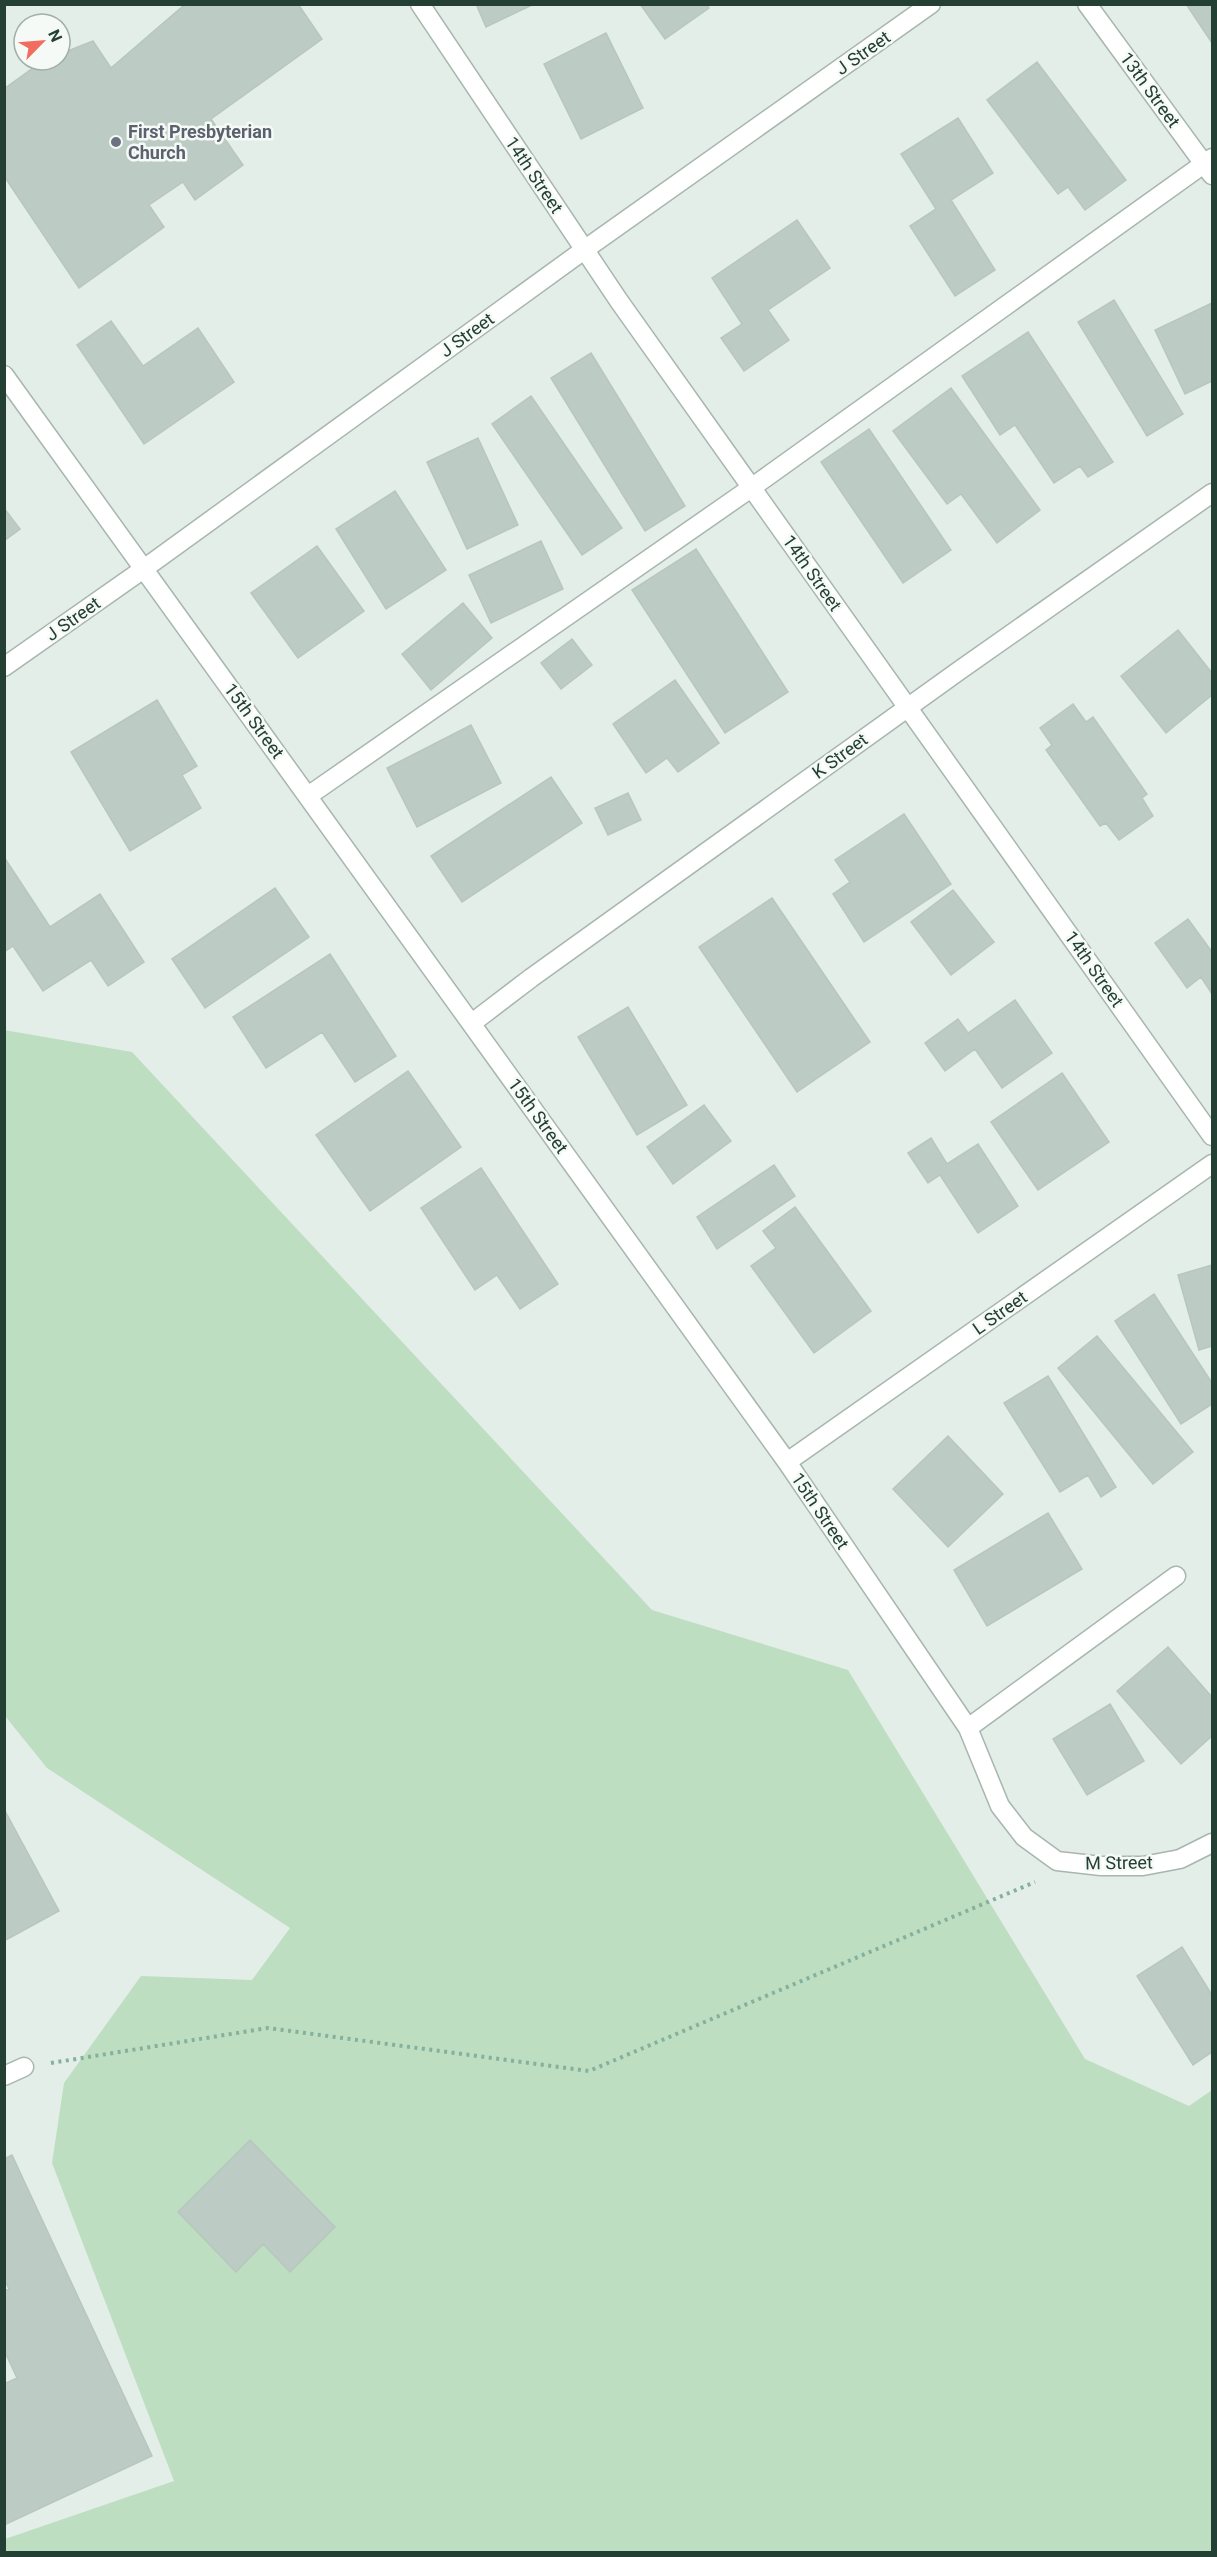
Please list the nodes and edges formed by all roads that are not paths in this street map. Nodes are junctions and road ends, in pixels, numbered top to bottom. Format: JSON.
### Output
{"nodes":[{"id":1,"x":931,"y":4,"type":"edge"},
{"id":2,"x":1087,"y":4,"type":"edge"},
{"id":3,"x":421,"y":5,"type":"edge"},
{"id":4,"x":1210,"y":166,"type":"edge"},
{"id":5,"x":584,"y":250,"type":"junction"},
{"id":6,"x":4,"y":375,"type":"edge"},
{"id":7,"x":751,"y":488,"type":"junction"},
{"id":8,"x":1212,"y":493,"type":"edge"},
{"id":9,"x":146,"y":568,"type":"junction"},
{"id":10,"x":4,"y":667,"type":"edge"},
{"id":11,"x":908,"y":708,"type":"junction"},
{"id":12,"x":308,"y":796,"type":"junction"},
{"id":13,"x":472,"y":1023,"type":"junction"},
{"id":14,"x":1212,"y":1136,"type":"edge"},
{"id":15,"x":1212,"y":1164,"type":"edge"},
{"id":16,"x":787,"y":1462,"type":"junction"},
{"id":17,"x":1176,"y":1576,"type":"dead end"},
{"id":18,"x":968,"y":1728,"type":"junction"},
{"id":19,"x":1212,"y":1843,"type":"edge"},
{"id":20,"x":1057,"y":1861,"type":"joint"},
{"id":21,"x":24,"y":2067,"type":"road end"},
{"id":22,"x":4,"y":2076,"type":"edge"}],
"edges":[{"from":1,"to":5,"type":"street","name":"J Street"},
{"from":2,"to":4,"type":"street","name":"13th Street"},
{"from":3,"to":5,"type":"street","name":"14th Street"},
{"from":4,"to":7,"type":"street"},
{"from":5,"to":7,"type":"street","name":"14th Street"},
{"from":5,"to":9,"type":"street","name":"J Street"},
{"from":6,"to":9,"type":"street","name":"15th Street"},
{"from":7,"to":11,"type":"street","name":"14th Street"},
{"from":7,"to":12,"type":"street"},
{"from":8,"to":11,"type":"street","name":"K Street"},
{"from":9,"to":10,"type":"street","name":"J Street"},
{"from":9,"to":12,"type":"street","name":"15th Street"},
{"from":11,"to":13,"type":"street","name":"K Street"},
{"from":11,"to":14,"type":"street","name":"14th Street"},
{"from":12,"to":13,"type":"street","name":"15th Street"},
{"from":13,"to":16,"type":"street","name":"15th Street"},
{"from":15,"to":16,"type":"street","name":"L Street"},
{"from":16,"to":18,"type":"street","name":"15th Street"},
{"from":17,"to":18,"type":"street"},
{"from":18,"to":20,"type":"street","name":"15th Street"},
{"from":19,"to":20,"type":"street","name":"M Street"},
{"from":21,"to":22,"type":"street"}]}
